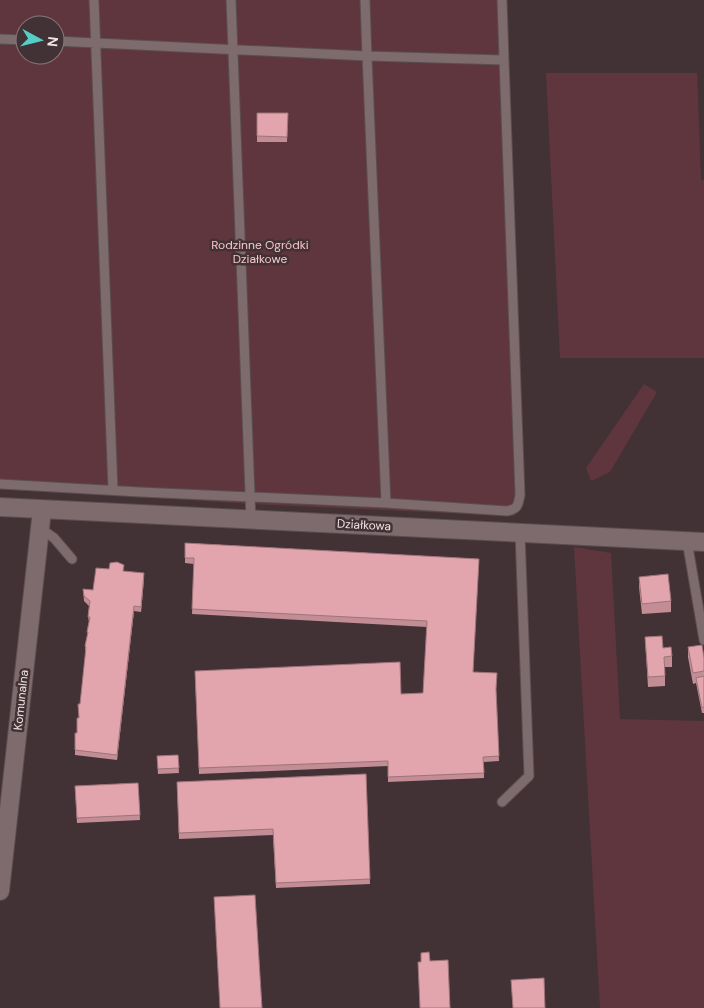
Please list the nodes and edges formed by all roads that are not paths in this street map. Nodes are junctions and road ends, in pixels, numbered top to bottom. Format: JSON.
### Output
{"nodes":[{"id":1,"x":94,"y":0,"type":"edge"},
{"id":2,"x":231,"y":0,"type":"edge"},
{"id":3,"x":365,"y":0,"type":"edge"},
{"id":4,"x":502,"y":0,"type":"edge"},
{"id":5,"x":0,"y":39,"type":"edge"},
{"id":6,"x":15,"y":40,"type":"edge"},
{"id":7,"x":65,"y":41,"type":"edge"},
{"id":8,"x":95,"y":42,"type":"junction"},
{"id":9,"x":233,"y":50,"type":"junction"},
{"id":10,"x":367,"y":56,"type":"junction"},
{"id":11,"x":504,"y":60,"type":"junction"},
{"id":12,"x":0,"y":484,"type":"edge"},
{"id":13,"x":113,"y":490,"type":"junction"},
{"id":14,"x":250,"y":497,"type":"junction"},
{"id":15,"x":386,"y":503,"type":"junction"},
{"id":16,"x":0,"y":507,"type":"edge"},
{"id":17,"x":42,"y":510,"type":"junction"},
{"id":18,"x":251,"y":520,"type":"junction"},
{"id":19,"x":40,"y":528,"type":"junction"},
{"id":20,"x":520,"y":533,"type":"junction"},
{"id":21,"x":695,"y":542,"type":"edge"},
{"id":22,"x":72,"y":559,"type":"dead end"},
{"id":23,"x":704,"y":640,"type":"edge"},
{"id":24,"x":502,"y":802,"type":"dead end"},
{"id":25,"x":0,"y":891,"type":"edge"}],
"edges":[{"from":1,"to":8,"type":"lane"},
{"from":2,"to":9,"type":"lane"},
{"from":3,"to":10,"type":"lane"},
{"from":4,"to":11,"type":"lane"},
{"from":5,"to":6,"type":"lane"},
{"from":7,"to":8,"type":"lane"},
{"from":8,"to":9,"type":"lane"},
{"from":8,"to":13,"type":"lane"},
{"from":9,"to":10,"type":"lane"},
{"from":9,"to":14,"type":"lane"},
{"from":10,"to":11,"type":"lane"},
{"from":10,"to":15,"type":"lane"},
{"from":11,"to":15,"type":"lane"},
{"from":12,"to":13,"type":"lane"},
{"from":13,"to":14,"type":"lane"},
{"from":14,"to":15,"type":"lane"},
{"from":14,"to":18,"type":"lane"},
{"from":16,"to":17,"type":"street","name":"Działkowa"},
{"from":17,"to":18,"type":"street","name":"Działkowa"},
{"from":17,"to":19,"type":"street","name":"Komunalna"},
{"from":18,"to":20,"type":"street","name":"Działkowa"},
{"from":19,"to":22,"type":"lane"},
{"from":19,"to":25,"type":"street","name":"Komunalna"},
{"from":20,"to":21,"type":"street","name":"Działkowa"},
{"from":20,"to":24,"type":"lane"},
{"from":21,"to":23,"type":"lane"}]}
